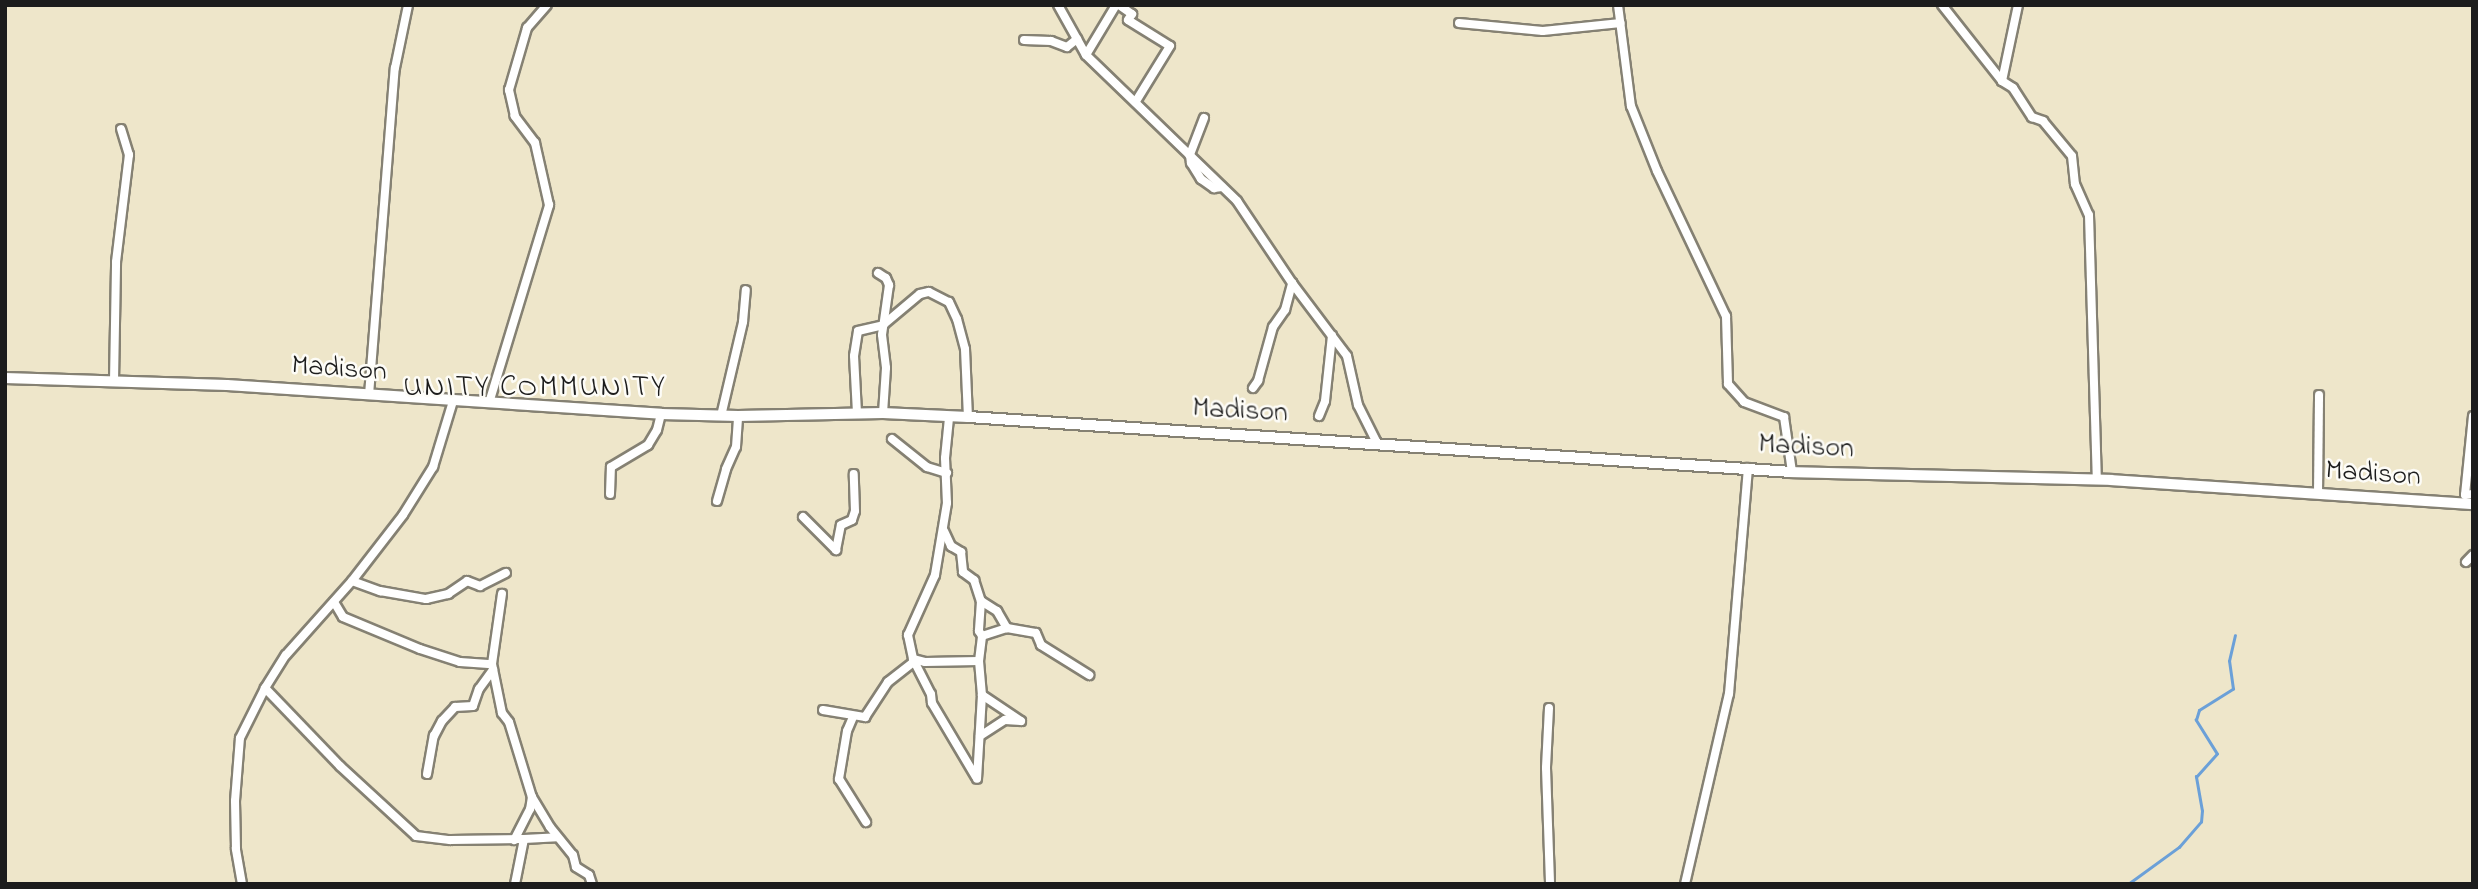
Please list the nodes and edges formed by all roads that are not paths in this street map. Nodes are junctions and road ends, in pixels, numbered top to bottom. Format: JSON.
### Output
{"nodes":[{"id":1,"x":408,"y":5,"type":"edge"},
{"id":2,"x":547,"y":5,"type":"edge"},
{"id":3,"x":1058,"y":5,"type":"edge"},
{"id":4,"x":1118,"y":5,"type":"edge"},
{"id":5,"x":1618,"y":5,"type":"edge"},
{"id":6,"x":1942,"y":5,"type":"edge"},
{"id":7,"x":2018,"y":5,"type":"edge"},
{"id":8,"x":1459,"y":23,"type":"dead end"},
{"id":9,"x":1621,"y":23,"type":"junction"},
{"id":10,"x":1077,"y":39,"type":"junction"},
{"id":11,"x":1024,"y":40,"type":"dead end"},
{"id":12,"x":1086,"y":55,"type":"junction"},
{"id":13,"x":2003,"y":81,"type":"junction"},
{"id":14,"x":1136,"y":101,"type":"junction"},
{"id":15,"x":1204,"y":118,"type":"dead end"},
{"id":16,"x":121,"y":129,"type":"dead end"},
{"id":17,"x":1190,"y":155,"type":"junction"},
{"id":18,"x":878,"y":273,"type":"dead end"},
{"id":19,"x":1292,"y":283,"type":"junction"},
{"id":20,"x":746,"y":290,"type":"dead end"},
{"id":21,"x":883,"y":325,"type":"junction"},
{"id":22,"x":1332,"y":335,"type":"junction"},
{"id":23,"x":5,"y":378,"type":"edge"},
{"id":24,"x":114,"y":381,"type":"junction"},
{"id":25,"x":1253,"y":388,"type":"dead end"},
{"id":26,"x":369,"y":395,"type":"junction"},
{"id":27,"x":2319,"y":395,"type":"dead end"},
{"id":28,"x":453,"y":401,"type":"junction"},
{"id":29,"x":489,"y":402,"type":"junction"},
{"id":30,"x":857,"y":413,"type":"junction"},
{"id":31,"x":883,"y":413,"type":"junction"},
{"id":32,"x":661,"y":414,"type":"junction"},
{"id":33,"x":721,"y":416,"type":"junction"},
{"id":34,"x":738,"y":416,"type":"junction"},
{"id":35,"x":1319,"y":416,"type":"dead end"},
{"id":36,"x":2473,"y":416,"type":"edge"},
{"id":37,"x":968,"y":417,"type":"junction"},
{"id":38,"x":949,"y":418,"type":"junction"},
{"id":39,"x":892,"y":439,"type":"dead end"},
{"id":40,"x":1377,"y":443,"type":"junction"},
{"id":41,"x":1748,"y":468,"type":"junction"},
{"id":42,"x":1792,"y":472,"type":"junction"},
{"id":43,"x":854,"y":474,"type":"dead end"},
{"id":44,"x":947,"y":474,"type":"junction"},
{"id":45,"x":2098,"y":479,"type":"junction"},
{"id":46,"x":610,"y":494,"type":"dead end"},
{"id":47,"x":2318,"y":494,"type":"junction"},
{"id":48,"x":2473,"y":494,"type":"edge"},
{"id":49,"x":717,"y":501,"type":"dead end"},
{"id":50,"x":2473,"y":505,"type":"edge"},
{"id":51,"x":803,"y":517,"type":"dead end"},
{"id":52,"x":943,"y":529,"type":"junction"},
{"id":53,"x":2473,"y":555,"type":"edge"},
{"id":54,"x":2466,"y":562,"type":"dead end"},
{"id":55,"x":506,"y":573,"type":"dead end"},
{"id":56,"x":352,"y":581,"type":"junction"},
{"id":57,"x":502,"y":594,"type":"dead end"},
{"id":58,"x":981,"y":601,"type":"junction"},
{"id":59,"x":334,"y":602,"type":"junction"},
{"id":60,"x":1007,"y":628,"type":"junction"},
{"id":61,"x":982,"y":636,"type":"junction"},
{"id":62,"x":913,"y":660,"type":"junction"},
{"id":63,"x":979,"y":661,"type":"junction"},
{"id":64,"x":493,"y":667,"type":"junction"},
{"id":65,"x":1089,"y":675,"type":"dead end"},
{"id":66,"x":265,"y":688,"type":"junction"},
{"id":67,"x":982,"y":695,"type":"junction"},
{"id":68,"x":1549,"y":708,"type":"dead end"},
{"id":69,"x":822,"y":710,"type":"dead end"},
{"id":70,"x":853,"y":717,"type":"junction"},
{"id":71,"x":980,"y":736,"type":"junction"},
{"id":72,"x":427,"y":774,"type":"dead end"},
{"id":73,"x":532,"y":797,"type":"junction"},
{"id":74,"x":866,"y":822,"type":"dead end"},
{"id":75,"x":557,"y":837,"type":"junction"},
{"id":76,"x":519,"y":840,"type":"junction"},
{"id":77,"x":242,"y":884,"type":"edge"},
{"id":78,"x":515,"y":884,"type":"edge"},
{"id":79,"x":592,"y":884,"type":"edge"},
{"id":80,"x":1550,"y":884,"type":"edge"},
{"id":81,"x":1685,"y":884,"type":"edge"}],
"edges":[{"from":1,"to":26,"type":"street"},
{"from":2,"to":29,"type":"street"},
{"from":3,"to":10,"type":"street"},
{"from":4,"to":12,"type":"street"},
{"from":4,"to":14,"type":"street"},
{"from":5,"to":9,"type":"street"},
{"from":6,"to":13,"type":"street"},
{"from":7,"to":13,"type":"street"},
{"from":8,"to":9,"type":"street"},
{"from":9,"to":42,"type":"street"},
{"from":10,"to":11,"type":"street"},
{"from":10,"to":12,"type":"street"},
{"from":12,"to":14,"type":"street"},
{"from":13,"to":45,"type":"street"},
{"from":14,"to":17,"type":"street"},
{"from":15,"to":17,"type":"street"},
{"from":16,"to":24,"type":"street"},
{"from":17,"to":19,"type":"street"},
{"from":18,"to":21,"type":"street"},
{"from":19,"to":22,"type":"street"},
{"from":19,"to":25,"type":"street"},
{"from":20,"to":33,"type":"street"},
{"from":21,"to":30,"type":"street"},
{"from":21,"to":31,"type":"street"},
{"from":21,"to":37,"type":"street"},
{"from":22,"to":35,"type":"street"},
{"from":22,"to":40,"type":"street"},
{"from":23,"to":24,"type":"street","name":"Madison"},
{"from":24,"to":26,"type":"street","name":"Madison"},
{"from":26,"to":28,"type":"street","name":"Madison"},
{"from":27,"to":47,"type":"street"},
{"from":28,"to":29,"type":"street","name":"Madison"},
{"from":28,"to":56,"type":"street"},
{"from":29,"to":32,"type":"street","name":"Madison"},
{"from":30,"to":31,"type":"street","name":"Madison"},
{"from":30,"to":34,"type":"street","name":"Madison"},
{"from":31,"to":38,"type":"street","name":"Madison"},
{"from":32,"to":33,"type":"street","name":"Madison"},
{"from":32,"to":46,"type":"street"},
{"from":33,"to":34,"type":"street","name":"Madison"},
{"from":34,"to":49,"type":"street"},
{"from":36,"to":48,"type":"street"},
{"from":37,"to":38,"type":"street","name":"Madison"},
{"from":37,"to":40,"type":"street","name":"Madison"},
{"from":38,"to":44,"type":"street"},
{"from":39,"to":44,"type":"street"},
{"from":40,"to":41,"type":"street","name":"Madison"},
{"from":41,"to":42,"type":"street","name":"Madison"},
{"from":41,"to":81,"type":"street"},
{"from":42,"to":45,"type":"street","name":"Madison"},
{"from":43,"to":51,"type":"street"},
{"from":44,"to":52,"type":"street"},
{"from":45,"to":47,"type":"street","name":"Madison"},
{"from":47,"to":50,"type":"street","name":"Madison"},
{"from":52,"to":58,"type":"street"},
{"from":52,"to":62,"type":"street"},
{"from":53,"to":54,"type":"street"},
{"from":55,"to":56,"type":"street"},
{"from":56,"to":59,"type":"street"},
{"from":57,"to":64,"type":"street"},
{"from":58,"to":60,"type":"street"},
{"from":58,"to":61,"type":"street"},
{"from":59,"to":64,"type":"street"},
{"from":59,"to":66,"type":"street"},
{"from":60,"to":61,"type":"street"},
{"from":60,"to":65,"type":"street"},
{"from":61,"to":63,"type":"street"},
{"from":62,"to":63,"type":"street"},
{"from":62,"to":70,"type":"street"},
{"from":62,"to":71,"type":"street"},
{"from":63,"to":67,"type":"street"},
{"from":64,"to":72,"type":"street"},
{"from":64,"to":73,"type":"street"},
{"from":66,"to":76,"type":"street"},
{"from":66,"to":77,"type":"street"},
{"from":67,"to":71,"type":"street"},
{"from":67,"to":71,"type":"street"},
{"from":68,"to":80,"type":"street"},
{"from":69,"to":70,"type":"street"},
{"from":70,"to":74,"type":"street"},
{"from":73,"to":75,"type":"street"},
{"from":73,"to":76,"type":"street"},
{"from":75,"to":76,"type":"street"},
{"from":75,"to":79,"type":"street"},
{"from":76,"to":78,"type":"street"}]}
